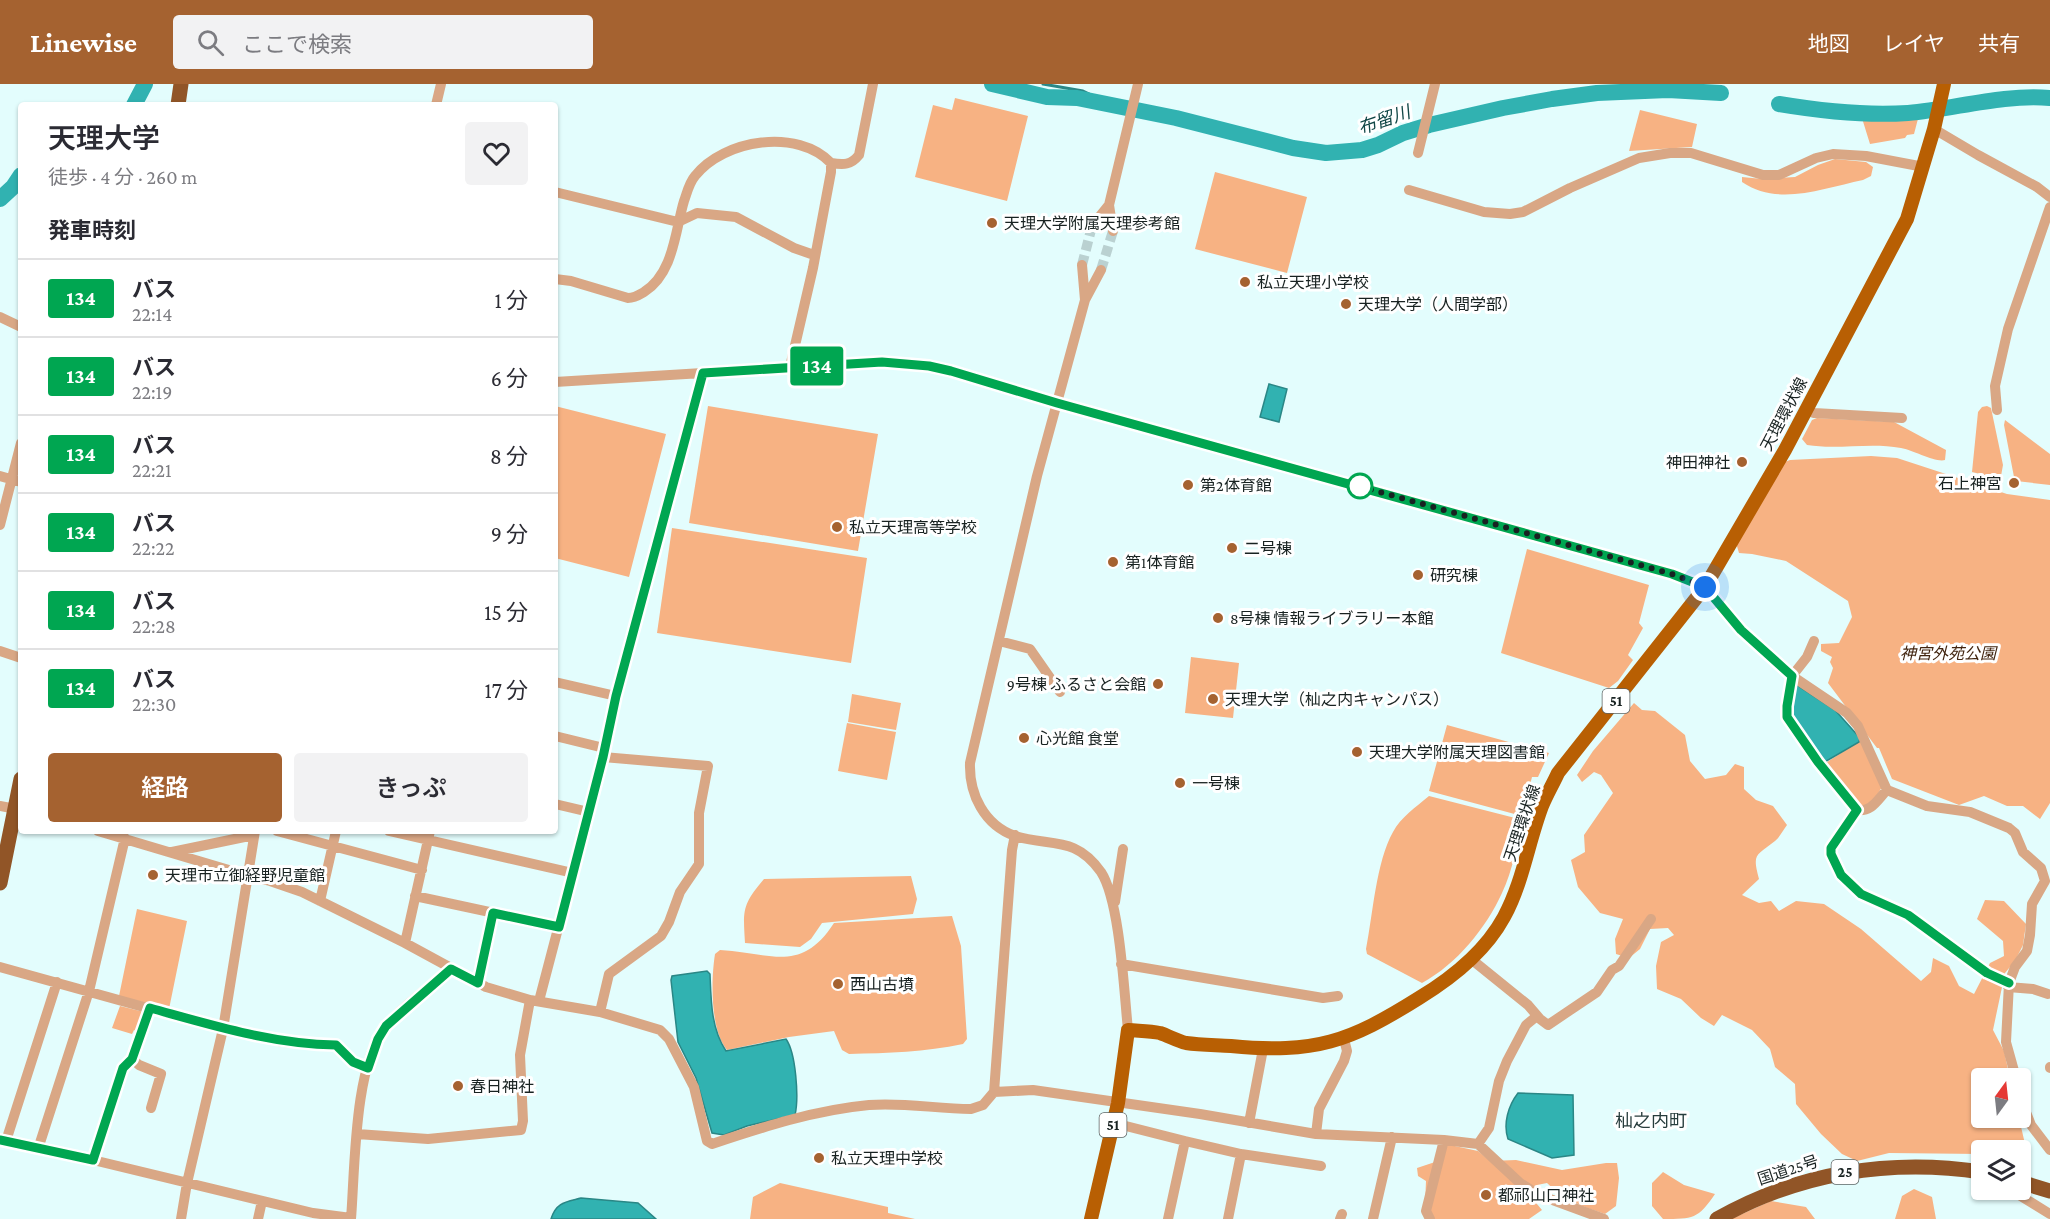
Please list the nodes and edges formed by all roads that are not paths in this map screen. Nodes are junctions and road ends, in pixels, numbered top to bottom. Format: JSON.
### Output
{"nodes":[{"id":1,"x":181,"y":84,"type":"edge"},
{"id":2,"x":441,"y":84,"type":"edge"},
{"id":3,"x":873,"y":84,"type":"edge"},
{"id":4,"x":1435,"y":84,"type":"edge"},
{"id":5,"x":1137,"y":87,"type":"edge"},
{"id":6,"x":1942,"y":91,"type":"edge"},
{"id":7,"x":178,"y":102,"type":"edge"},
{"id":8,"x":437,"y":102,"type":"edge"},
{"id":9,"x":1936,"y":124,"type":"junction"},
{"id":10,"x":1418,"y":153,"type":"dead end"},
{"id":11,"x":831,"y":163,"type":"junction"},
{"id":12,"x":1924,"y":167,"type":"junction"},
{"id":13,"x":1409,"y":190,"type":"dead end"},
{"id":14,"x":558,"y":193,"type":"edge"},
{"id":15,"x":2050,"y":197,"type":"edge"},
{"id":16,"x":1108,"y":205,"type":"junction"},
{"id":17,"x":2050,"y":207,"type":"edge"},
{"id":18,"x":678,"y":222,"type":"junction"},
{"id":19,"x":1092,"y":226,"type":"tunnel mouth"},
{"id":20,"x":1113,"y":231,"type":"tunnel mouth"},
{"id":21,"x":814,"y":255,"type":"junction"},
{"id":22,"x":1082,"y":265,"type":"tunnel mouth"},
{"id":23,"x":1101,"y":270,"type":"tunnel mouth"},
{"id":24,"x":558,"y":279,"type":"edge"},
{"id":25,"x":1085,"y":300,"type":"junction"},
{"id":26,"x":0,"y":317,"type":"edge"},
{"id":27,"x":18,"y":326,"type":"edge"},
{"id":28,"x":790,"y":367,"type":"junction"},
{"id":29,"x":703,"y":373,"type":"junction"},
{"id":30,"x":558,"y":382,"type":"edge"},
{"id":31,"x":1057,"y":403,"type":"junction"},
{"id":32,"x":1805,"y":410,"type":"junction"},
{"id":33,"x":1997,"y":410,"type":"dead end"},
{"id":34,"x":1902,"y":418,"type":"dead end"},
{"id":35,"x":0,"y":476,"type":"edge"},
{"id":36,"x":16,"y":480,"type":"edge"},
{"id":37,"x":0,"y":525,"type":"edge"},
{"id":38,"x":1705,"y":587,"type":"junction"},
{"id":39,"x":999,"y":641,"type":"junction"},
{"id":40,"x":1814,"y":641,"type":"dead end"},
{"id":41,"x":0,"y":651,"type":"edge"},
{"id":42,"x":18,"y":657,"type":"edge"},
{"id":43,"x":1792,"y":676,"type":"junction"},
{"id":44,"x":558,"y":682,"type":"edge"},
{"id":45,"x":1060,"y":692,"type":"dead end"},
{"id":46,"x":616,"y":696,"type":"junction"},
{"id":47,"x":558,"y":737,"type":"edge"},
{"id":48,"x":603,"y":753,"type":"junction"},
{"id":49,"x":18,"y":789,"type":"edge"},
{"id":50,"x":1887,"y":790,"type":"junction"},
{"id":51,"x":558,"y":805,"type":"edge"},
{"id":52,"x":12,"y":808,"type":"edge"},
{"id":53,"x":1857,"y":810,"type":"junction"},
{"id":54,"x":589,"y":812,"type":"junction"},
{"id":55,"x":112,"y":834,"type":"edge"},
{"id":56,"x":251,"y":834,"type":"edge"},
{"id":57,"x":255,"y":834,"type":"edge"},
{"id":58,"x":289,"y":834,"type":"edge"},
{"id":59,"x":335,"y":834,"type":"edge"},
{"id":60,"x":413,"y":834,"type":"edge"},
{"id":61,"x":1014,"y":835,"type":"junction"},
{"id":62,"x":429,"y":836,"type":"edge"},
{"id":63,"x":125,"y":838,"type":"junction"},
{"id":64,"x":333,"y":846,"type":"junction"},
{"id":65,"x":1123,"y":849,"type":"dead end"},
{"id":66,"x":170,"y":852,"type":"junction"},
{"id":67,"x":422,"y":870,"type":"junction"},
{"id":68,"x":573,"y":873,"type":"junction"},
{"id":69,"x":249,"y":876,"type":"junction"},
{"id":70,"x":0,"y":884,"type":"edge"},
{"id":71,"x":415,"y":896,"type":"junction"},
{"id":72,"x":320,"y":901,"type":"junction"},
{"id":73,"x":1114,"y":912,"type":"junction"},
{"id":74,"x":493,"y":913,"type":"junction"},
{"id":75,"x":1651,"y":920,"type":"dead end"},
{"id":76,"x":559,"y":927,"type":"junction"},
{"id":77,"x":405,"y":943,"type":"junction"},
{"id":78,"x":1471,"y":959,"type":"junction"},
{"id":79,"x":1121,"y":964,"type":"junction"},
{"id":80,"x":0,"y":968,"type":"edge"},
{"id":81,"x":451,"y":969,"type":"junction"},
{"id":82,"x":57,"y":982,"type":"junction"},
{"id":83,"x":478,"y":983,"type":"junction"},
{"id":84,"x":2009,"y":985,"type":"junction"},
{"id":85,"x":89,"y":991,"type":"junction"},
{"id":86,"x":2048,"y":994,"type":"dead end"},
{"id":87,"x":1338,"y":996,"type":"dead end"},
{"id":88,"x":535,"y":1001,"type":"junction"},
{"id":89,"x":150,"y":1008,"type":"junction"},
{"id":90,"x":600,"y":1012,"type":"junction"},
{"id":91,"x":1537,"y":1016,"type":"junction"},
{"id":92,"x":223,"y":1029,"type":"junction"},
{"id":93,"x":1128,"y":1030,"type":"junction"},
{"id":94,"x":1344,"y":1039,"type":"junction"},
{"id":95,"x":1263,"y":1049,"type":"junction"},
{"id":96,"x":132,"y":1059,"type":"junction"},
{"id":97,"x":368,"y":1068,"type":"junction"},
{"id":98,"x":2013,"y":1068,"type":"edge"},
{"id":99,"x":994,"y":1092,"type":"junction"},
{"id":100,"x":1118,"y":1103,"type":"junction"},
{"id":101,"x":151,"y":1108,"type":"dead end"},
{"id":102,"x":1114,"y":1123,"type":"junction"},
{"id":103,"x":1249,"y":1123,"type":"junction"},
{"id":104,"x":2031,"y":1125,"type":"edge"},
{"id":105,"x":357,"y":1134,"type":"junction"},
{"id":106,"x":1317,"y":1134,"type":"junction"},
{"id":107,"x":1392,"y":1137,"type":"junction"},
{"id":108,"x":1444,"y":1140,"type":"junction"},
{"id":109,"x":3,"y":1141,"type":"edge"},
{"id":110,"x":1185,"y":1141,"type":"junction"},
{"id":111,"x":1478,"y":1144,"type":"junction"},
{"id":112,"x":38,"y":1149,"type":"junction"},
{"id":113,"x":2050,"y":1150,"type":"edge"},
{"id":114,"x":1241,"y":1154,"type":"junction"},
{"id":115,"x":93,"y":1160,"type":"junction"},
{"id":116,"x":1321,"y":1166,"type":"dead end"},
{"id":117,"x":1971,"y":1171,"type":"edge"},
{"id":118,"x":187,"y":1183,"type":"junction"},
{"id":119,"x":2031,"y":1185,"type":"edge"},
{"id":120,"x":2050,"y":1191,"type":"edge"},
{"id":121,"x":2027,"y":1200,"type":"edge"},
{"id":122,"x":262,"y":1201,"type":"junction"},
{"id":123,"x":286,"y":1207,"type":"junction"},
{"id":124,"x":2050,"y":1214,"type":"edge"},
{"id":125,"x":181,"y":1219,"type":"edge"},
{"id":126,"x":258,"y":1219,"type":"edge"},
{"id":127,"x":284,"y":1219,"type":"edge"},
{"id":128,"x":351,"y":1219,"type":"edge"},
{"id":129,"x":1091,"y":1219,"type":"edge"},
{"id":130,"x":1168,"y":1219,"type":"edge"},
{"id":131,"x":1228,"y":1219,"type":"edge"},
{"id":132,"x":1373,"y":1219,"type":"edge"},
{"id":133,"x":1430,"y":1219,"type":"edge"},
{"id":134,"x":1604,"y":1219,"type":"edge"},
{"id":135,"x":1717,"y":1219,"type":"edge"}],
"edges":[{"from":1,"to":7,"type":"highway"},
{"from":2,"to":8,"type":"street"},
{"from":3,"to":11,"type":"street"},
{"from":4,"to":10,"type":"street"},
{"from":5,"to":16,"type":"street"},
{"from":6,"to":9,"type":"main road","name":"天理環状線","number":"51"},
{"from":9,"to":12,"type":"main road","name":"天理環状線","number":"51"},
{"from":9,"to":15,"type":"street"},
{"from":11,"to":18,"type":"street"},
{"from":11,"to":21,"type":"street"},
{"from":12,"to":13,"type":"street"},
{"from":12,"to":32,"type":"main road","name":"天理環状線","number":"51"},
{"from":14,"to":18,"type":"street"},
{"from":16,"to":19,"type":"street"},
{"from":16,"to":20,"type":"street"},
{"from":17,"to":33,"type":"street"},
{"from":18,"to":21,"type":"street"},
{"from":18,"to":24,"type":"street"},
{"from":21,"to":28,"type":"street"},
{"from":22,"to":25,"type":"street"},
{"from":23,"to":25,"type":"street"},
{"from":25,"to":31,"type":"street"},
{"from":26,"to":27,"type":"street"},
{"from":28,"to":29,"type":"street"},
{"from":28,"to":31,"type":"street"},
{"from":29,"to":30,"type":"street"},
{"from":29,"to":46,"type":"street"},
{"from":31,"to":38,"type":"street"},
{"from":31,"to":39,"type":"street"},
{"from":32,"to":34,"type":"street"},
{"from":32,"to":38,"type":"main road","name":"天理環状線","number":"51"},
{"from":35,"to":36,"type":"street"},
{"from":36,"to":37,"type":"street"},
{"from":38,"to":43,"type":"street"},
{"from":38,"to":78,"type":"main road","name":"天理環状線","number":"51"},
{"from":39,"to":45,"type":"street"},
{"from":39,"to":61,"type":"street"},
{"from":40,"to":43,"type":"street"},
{"from":41,"to":42,"type":"street"},
{"from":43,"to":50,"type":"street"},
{"from":43,"to":53,"type":"street"},
{"from":44,"to":46,"type":"street"},
{"from":46,"to":48,"type":"street"},
{"from":47,"to":48,"type":"street"},
{"from":48,"to":54,"type":"street"},
{"from":48,"to":90,"type":"street"},
{"from":49,"to":52,"type":"highway"},
{"from":50,"to":53,"type":"street"},
{"from":50,"to":84,"type":"street"},
{"from":51,"to":54,"type":"street"},
{"from":52,"to":70,"type":"highway"},
{"from":53,"to":84,"type":"street"},
{"from":54,"to":68,"type":"street"},
{"from":55,"to":63,"type":"street"},
{"from":56,"to":66,"type":"street"},
{"from":57,"to":69,"type":"street"},
{"from":58,"to":64,"type":"street"},
{"from":59,"to":64,"type":"street"},
{"from":60,"to":62,"type":"street"},
{"from":61,"to":73,"type":"street"},
{"from":61,"to":99,"type":"street"},
{"from":62,"to":67,"type":"street"},
{"from":62,"to":68,"type":"street"},
{"from":63,"to":66,"type":"street"},
{"from":63,"to":85,"type":"street"},
{"from":64,"to":67,"type":"street"},
{"from":64,"to":72,"type":"street"},
{"from":65,"to":73,"type":"street"},
{"from":66,"to":69,"type":"street"},
{"from":67,"to":71,"type":"street"},
{"from":68,"to":76,"type":"street"},
{"from":69,"to":72,"type":"street"},
{"from":69,"to":92,"type":"street"},
{"from":71,"to":74,"type":"street"},
{"from":71,"to":77,"type":"street"},
{"from":72,"to":77,"type":"street"},
{"from":73,"to":79,"type":"street"},
{"from":74,"to":76,"type":"street"},
{"from":74,"to":83,"type":"street"},
{"from":75,"to":91,"type":"street"},
{"from":76,"to":88,"type":"street"},
{"from":77,"to":81,"type":"street"},
{"from":78,"to":91,"type":"street"},
{"from":78,"to":94,"type":"main road","name":"天理環状線","number":"51"},
{"from":79,"to":87,"type":"street"},
{"from":79,"to":93,"type":"street"},
{"from":80,"to":82,"type":"street"},
{"from":81,"to":83,"type":"street"},
{"from":81,"to":97,"type":"street"},
{"from":82,"to":85,"type":"street"},
{"from":82,"to":109,"type":"street"},
{"from":83,"to":88,"type":"street"},
{"from":84,"to":86,"type":"street"},
{"from":84,"to":98,"type":"street"},
{"from":85,"to":89,"type":"street"},
{"from":85,"to":112,"type":"street"},
{"from":88,"to":90,"type":"street"},
{"from":88,"to":105,"type":"street"},
{"from":89,"to":92,"type":"street"},
{"from":89,"to":96,"type":"street"},
{"from":90,"to":99,"type":"street"},
{"from":91,"to":111,"type":"street"},
{"from":92,"to":97,"type":"street"},
{"from":92,"to":118,"type":"street"},
{"from":93,"to":95,"type":"main road","name":"天理環状線","number":"51"},
{"from":93,"to":100,"type":"main road","number":"51"},
{"from":94,"to":95,"type":"main road","name":"天理環状線","number":"51"},
{"from":94,"to":106,"type":"street"},
{"from":95,"to":103,"type":"street"},
{"from":96,"to":101,"type":"street"},
{"from":96,"to":115,"type":"street"},
{"from":97,"to":105,"type":"street"},
{"from":99,"to":100,"type":"street"},
{"from":100,"to":102,"type":"main road","number":"51"},
{"from":100,"to":103,"type":"street"},
{"from":102,"to":110,"type":"street"},
{"from":102,"to":129,"type":"main road","number":"51"},
{"from":103,"to":106,"type":"street"},
{"from":104,"to":113,"type":"street"},
{"from":105,"to":128,"type":"street"},
{"from":106,"to":107,"type":"street"},
{"from":107,"to":108,"type":"street"},
{"from":107,"to":132,"type":"street"},
{"from":108,"to":111,"type":"street"},
{"from":108,"to":133,"type":"street"},
{"from":109,"to":112,"type":"street"},
{"from":110,"to":114,"type":"street"},
{"from":110,"to":130,"type":"street"},
{"from":111,"to":134,"type":"street"},
{"from":112,"to":115,"type":"street"},
{"from":114,"to":116,"type":"street"},
{"from":114,"to":131,"type":"street"},
{"from":115,"to":118,"type":"street"},
{"from":117,"to":135,"type":"highway","name":"国道25号","number":"25"},
{"from":118,"to":122,"type":"street"},
{"from":118,"to":125,"type":"street"},
{"from":119,"to":120,"type":"highway"},
{"from":121,"to":124,"type":"street"},
{"from":122,"to":123,"type":"street"},
{"from":122,"to":126,"type":"street"},
{"from":123,"to":127,"type":"street"},
{"from":123,"to":128,"type":"street"}]}
